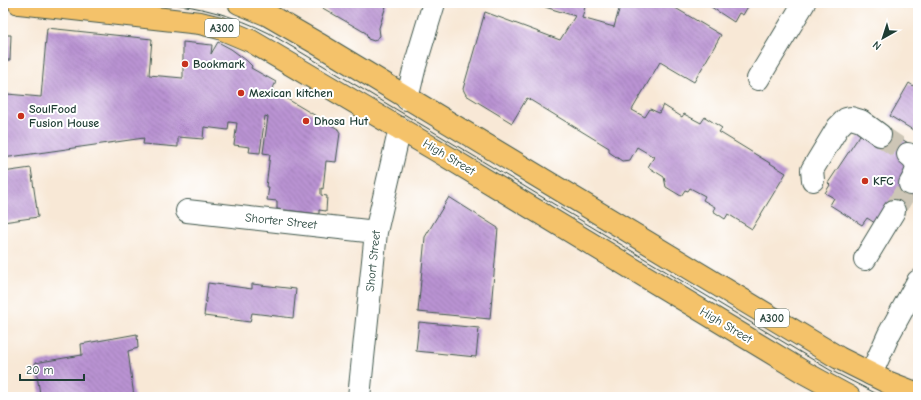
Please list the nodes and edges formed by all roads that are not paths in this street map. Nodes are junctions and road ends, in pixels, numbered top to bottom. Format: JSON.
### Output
{"nodes":[{"id":1,"x":19,"y":3,"type":"edge"},
{"id":2,"x":239,"y":3,"type":"edge"},
{"id":3,"x":434,"y":3,"type":"edge"},
{"id":4,"x":804,"y":3,"type":"edge"},
{"id":5,"x":80,"y":6,"type":"edge"},
{"id":6,"x":758,"y":79,"type":"dead end"},
{"id":7,"x":408,"y":98,"type":"junction"},
{"id":8,"x":400,"y":128,"type":"junction"},
{"id":9,"x":880,"y":135,"type":"tunnel mouth"},
{"id":10,"x":908,"y":154,"type":"tunnel mouth"},
{"id":11,"x":813,"y":180,"type":"dead end"},
{"id":12,"x":910,"y":184,"type":"tunnel mouth"},
{"id":13,"x":187,"y":211,"type":"dead end"},
{"id":14,"x":894,"y":212,"type":"tunnel mouth"},
{"id":15,"x":376,"y":232,"type":"junction"},
{"id":16,"x":865,"y":259,"type":"dead end"},
{"id":17,"x":918,"y":281,"type":"edge"},
{"id":18,"x":871,"y":374,"type":"junction"},
{"id":19,"x":918,"y":394,"type":"edge"},
{"id":20,"x":359,"y":397,"type":"edge"},
{"id":21,"x":848,"y":397,"type":"edge"},
{"id":22,"x":862,"y":397,"type":"edge"}],
"edges":[{"from":1,"to":5,"type":"highway","name":"High Street","number":"A300"},
{"from":2,"to":7,"type":"highway","number":"A300"},
{"from":3,"to":7,"type":"street"},
{"from":4,"to":6,"type":"street"},
{"from":5,"to":8,"type":"highway","name":"High Street","number":"A300"},
{"from":7,"to":8,"type":"highway"},
{"from":7,"to":18,"type":"highway","number":"A300"},
{"from":8,"to":15,"type":"street","name":"Short Street"},
{"from":8,"to":21,"type":"highway","name":"High Street","number":"A300"},
{"from":9,"to":11,"type":"street"},
{"from":10,"to":12,"type":"street"},
{"from":13,"to":15,"type":"street","name":"Shorter Street"},
{"from":14,"to":16,"type":"street"},
{"from":15,"to":20,"type":"street","name":"Short Street"},
{"from":17,"to":18,"type":"street"},
{"from":18,"to":19,"type":"highway","number":"A300"},
{"from":18,"to":22,"type":"highway"}]}
